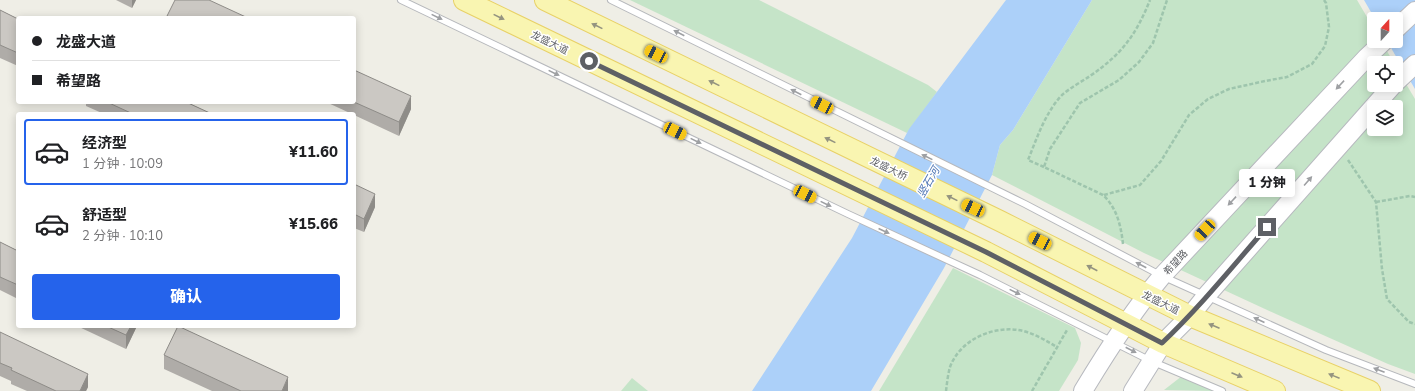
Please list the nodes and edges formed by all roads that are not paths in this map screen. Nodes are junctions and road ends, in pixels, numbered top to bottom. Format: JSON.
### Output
{"nodes":[{"id":1,"x":401,"y":0,"type":"edge"},
{"id":2,"x":464,"y":0,"type":"edge"},
{"id":3,"x":544,"y":0,"type":"edge"},
{"id":4,"x":611,"y":0,"type":"edge"},
{"id":5,"x":1415,"y":11,"type":"edge"},
{"id":6,"x":1403,"y":22,"type":"edge"},
{"id":7,"x":1377,"y":48,"type":"edge"},
{"id":8,"x":1415,"y":64,"type":"edge"},
{"id":9,"x":1403,"y":75,"type":"edge"},
{"id":10,"x":1387,"y":92,"type":"edge"},
{"id":11,"x":1000,"y":221,"type":"joint"},
{"id":12,"x":1162,"y":276,"type":"junction"},
{"id":13,"x":1146,"y":295,"type":"junction"},
{"id":14,"x":1206,"y":296,"type":"junction"},
{"id":15,"x":1190,"y":316,"type":"junction"},
{"id":16,"x":1124,"y":325,"type":"junction"},
{"id":17,"x":1114,"y":342,"type":"junction"},
{"id":18,"x":1162,"y":343,"type":"junction"},
{"id":19,"x":1151,"y":361,"type":"junction"},
{"id":20,"x":1415,"y":384,"type":"edge"},
{"id":21,"x":1083,"y":391,"type":"edge"},
{"id":22,"x":1133,"y":391,"type":"edge"},
{"id":23,"x":1222,"y":391,"type":"edge"},
{"id":24,"x":1275,"y":391,"type":"edge"},
{"id":25,"x":1370,"y":391,"type":"edge"}],
"edges":[{"from":1,"to":17,"type":"lane","one_way":true},
{"from":2,"to":16,"type":"main road","name":"龙盛大道","one_way":true},
{"from":11,"to":3,"type":"main road","name":"龙盛大桥","one_way":true},
{"from":12,"to":4,"type":"lane","one_way":true},
{"from":5,"to":6,"type":"main road"},
{"from":7,"to":12,"type":"main road","name":"希望路","one_way":true},
{"from":8,"to":9,"type":"main road"},
{"from":14,"to":10,"type":"main road","one_way":true},
{"from":13,"to":11,"type":"main road","name":"龙盛大道","one_way":true},
{"from":12,"to":13,"type":"main road","name":"希望路"},
{"from":12,"to":14,"type":"lane"},
{"from":13,"to":15,"type":"main road","name":"龙盛大道"},
{"from":13,"to":16,"type":"main road","name":"希望路"},
{"from":14,"to":15,"type":"main road"},
{"from":20,"to":14,"type":"lane","one_way":true},
{"from":15,"to":18,"type":"main road"},
{"from":25,"to":15,"type":"main road","name":"龙盛大道","one_way":true},
{"from":16,"to":17,"type":"main road","name":"希望路"},
{"from":16,"to":18,"type":"main road"},
{"from":17,"to":19,"type":"lane","one_way":true},
{"from":17,"to":21,"type":"main road","name":"希望路"},
{"from":18,"to":19,"type":"main road"},
{"from":18,"to":24,"type":"main road","one_way":true},
{"from":19,"to":22,"type":"main road"},
{"from":19,"to":23,"type":"lane"}]}
